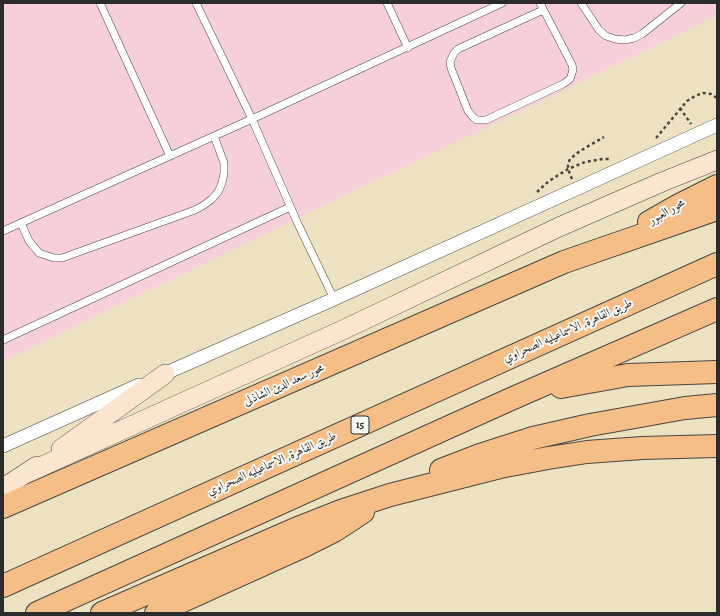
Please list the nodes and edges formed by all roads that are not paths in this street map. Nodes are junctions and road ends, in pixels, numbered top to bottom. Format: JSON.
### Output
{"nodes":[{"id":1,"x":100,"y":3,"type":"edge"},
{"id":2,"x":196,"y":3,"type":"edge"},
{"id":3,"x":387,"y":3,"type":"edge"},
{"id":4,"x":502,"y":3,"type":"edge"},
{"id":5,"x":581,"y":3,"type":"edge"},
{"id":6,"x":681,"y":3,"type":"edge"},
{"id":7,"x":542,"y":6,"type":"edge"},
{"id":8,"x":408,"y":48,"type":"junction"},
{"id":9,"x":252,"y":119,"type":"junction"},
{"id":10,"x":717,"y":125,"type":"edge"},
{"id":11,"x":214,"y":136,"type":"junction"},
{"id":12,"x":170,"y":156,"type":"junction"},
{"id":13,"x":717,"y":160,"type":"edge"},
{"id":14,"x":717,"y":186,"type":"edge"},
{"id":15,"x":290,"y":207,"type":"junction"},
{"id":16,"x":717,"y":209,"type":"edge"},
{"id":17,"x":21,"y":223,"type":"junction"},
{"id":18,"x":3,"y":231,"type":"edge"},
{"id":19,"x":618,"y":242,"type":"junction"},
{"id":20,"x":717,"y":264,"type":"edge"},
{"id":21,"x":334,"y":300,"type":"junction"},
{"id":22,"x":717,"y":309,"type":"edge"},
{"id":23,"x":3,"y":340,"type":"edge"},
{"id":24,"x":717,"y":372,"type":"edge"},
{"id":25,"x":165,"y":374,"type":"junction"},
{"id":26,"x":512,"y":399,"type":"junction"},
{"id":27,"x":717,"y":405,"type":"edge"},
{"id":28,"x":3,"y":446,"type":"edge"},
{"id":29,"x":717,"y":446,"type":"edge"},
{"id":30,"x":27,"y":473,"type":"junction"},
{"id":31,"x":3,"y":488,"type":"edge"},
{"id":32,"x":390,"y":495,"type":"junction"},
{"id":33,"x":3,"y":507,"type":"edge"},
{"id":34,"x":3,"y":586,"type":"edge"},
{"id":35,"x":37,"y":613,"type":"edge"},
{"id":36,"x":102,"y":613,"type":"edge"},
{"id":37,"x":156,"y":613,"type":"edge"}],
"edges":[{"from":1,"to":12,"type":"lane"},
{"from":2,"to":9,"type":"lane"},
{"from":3,"to":8,"type":"lane"},
{"from":4,"to":8,"type":"lane"},
{"from":5,"to":6,"type":"lane"},
{"from":7,"to":7,"type":"lane"},
{"from":8,"to":9,"type":"lane"},
{"from":9,"to":11,"type":"lane"},
{"from":9,"to":15,"type":"lane"},
{"from":10,"to":21,"type":"street"},
{"from":11,"to":12,"type":"lane"},
{"from":11,"to":17,"type":"lane"},
{"from":12,"to":17,"type":"lane"},
{"from":13,"to":30,"type":"street"},
{"from":14,"to":19,"type":"highway","name":"محور العبور"},
{"from":15,"to":21,"type":"lane"},
{"from":15,"to":23,"type":"lane"},
{"from":16,"to":19,"type":"highway"},
{"from":17,"to":18,"type":"lane"},
{"from":19,"to":33,"type":"highway","name":"محور سعد الدين الشاذلى"},
{"from":20,"to":34,"type":"highway","name":"طريق القاهرة, الاسماعيليه الصحراوي","number":"15"},
{"from":21,"to":25,"type":"street"},
{"from":22,"to":26,"type":"highway"},
{"from":24,"to":26,"type":"highway"},
{"from":25,"to":28,"type":"street"},
{"from":25,"to":30,"type":"street"},
{"from":26,"to":35,"type":"highway"},
{"from":27,"to":32,"type":"highway"},
{"from":29,"to":32,"type":"highway"},
{"from":30,"to":31,"type":"street"},
{"from":32,"to":36,"type":"highway"},
{"from":32,"to":37,"type":"highway"}]}
